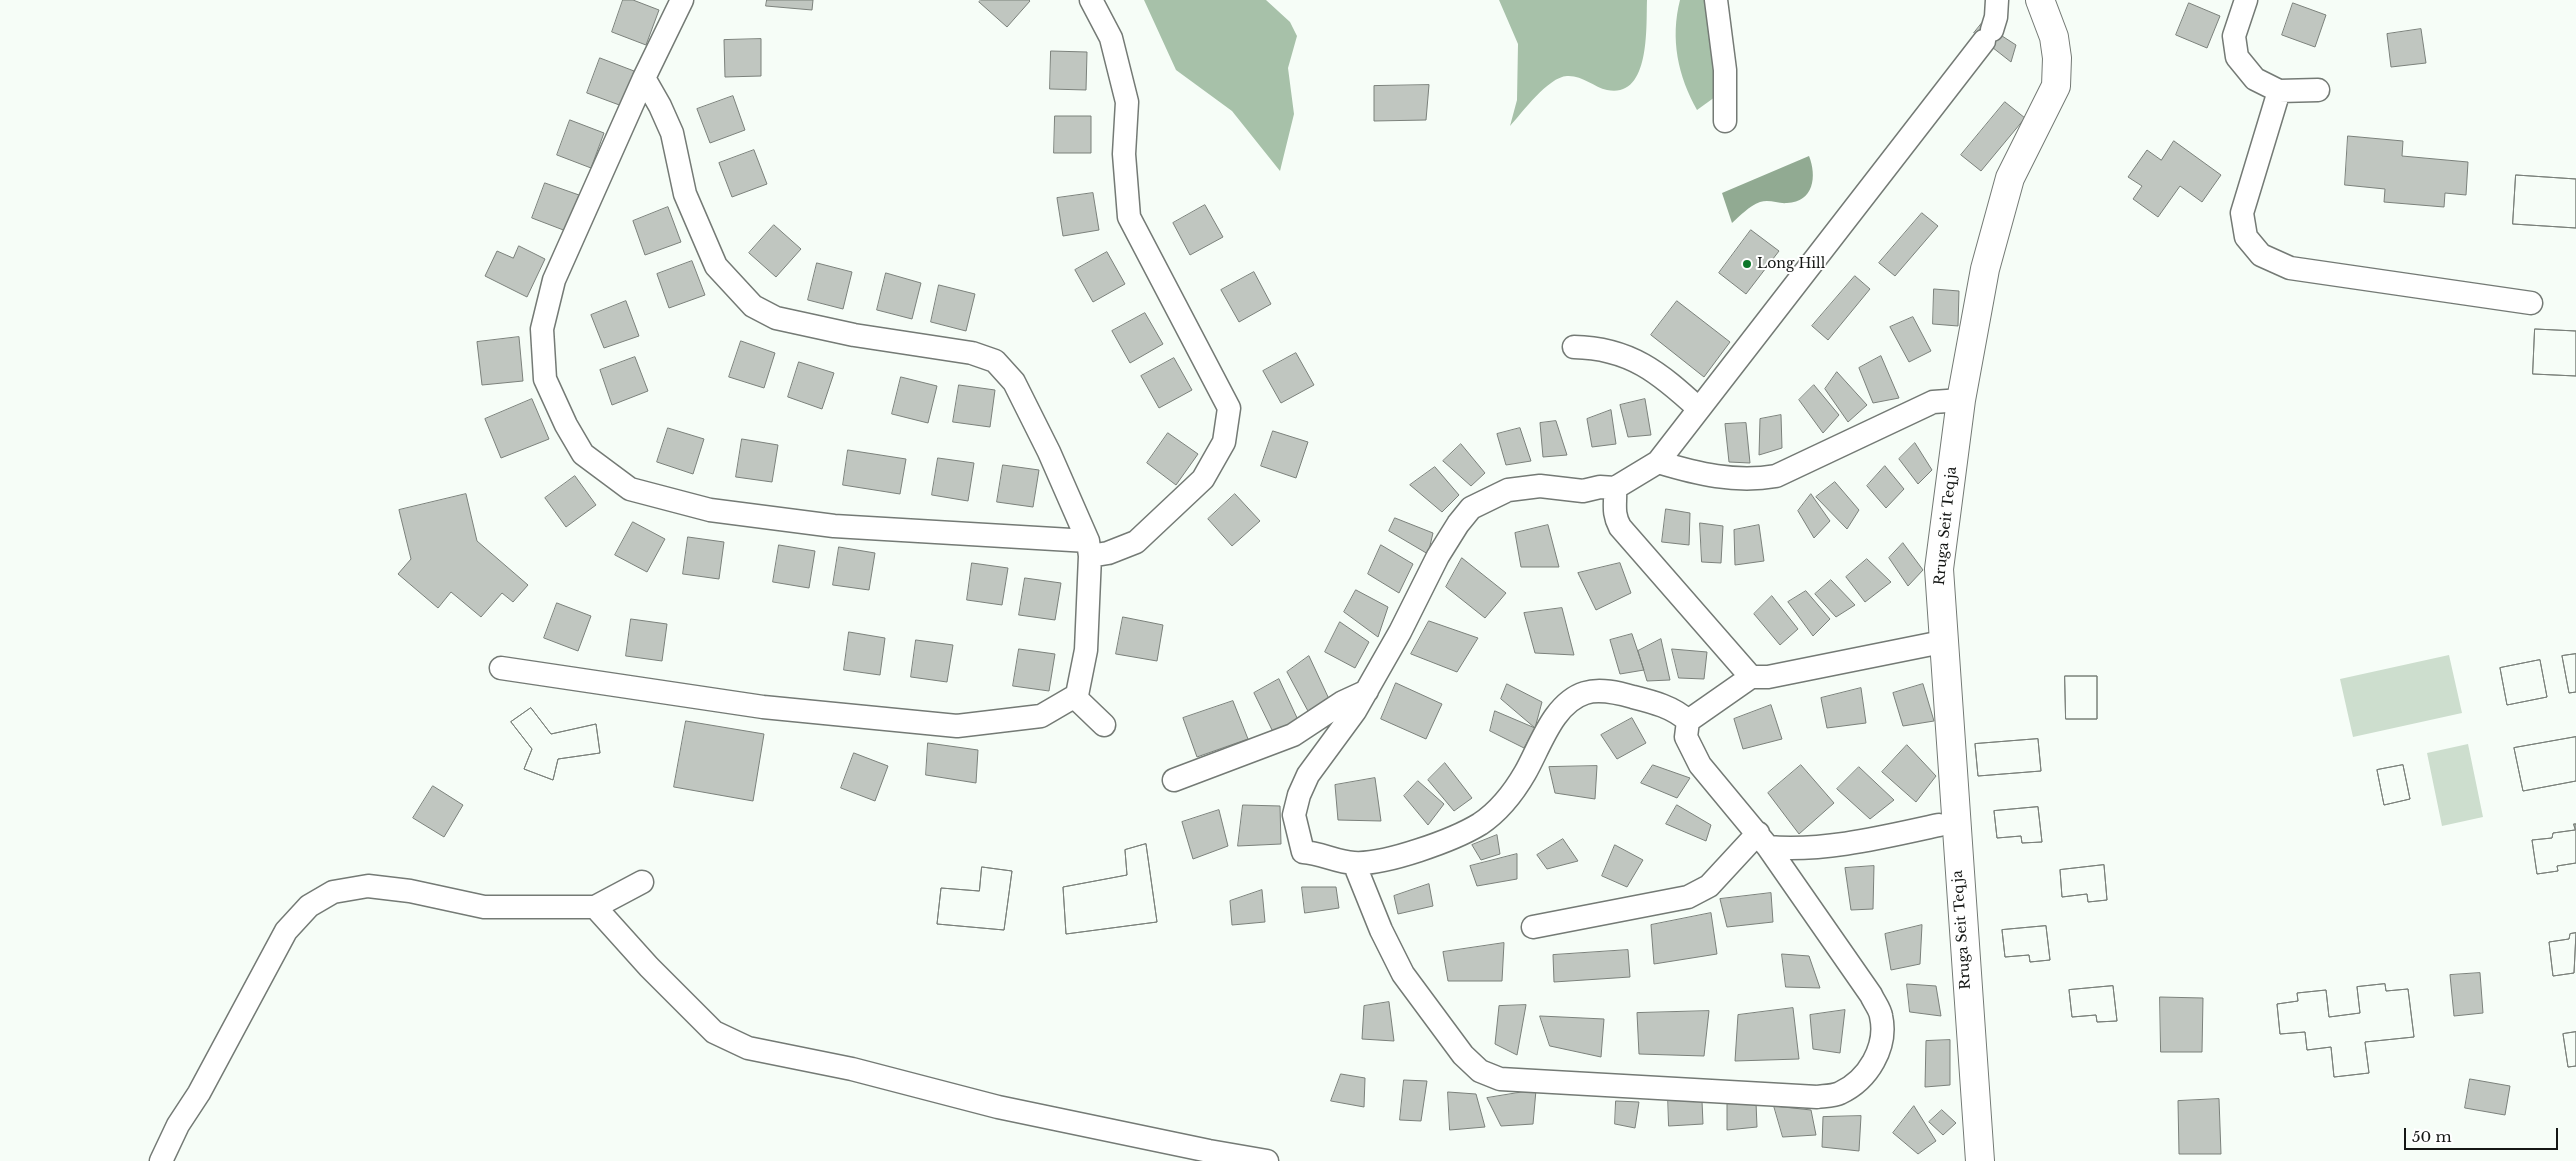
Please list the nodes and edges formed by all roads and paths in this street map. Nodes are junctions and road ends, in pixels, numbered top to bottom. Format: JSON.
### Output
{"nodes":[{"id":1,"x":682,"y":0,"type":"edge"},
{"id":2,"x":1091,"y":0,"type":"edge"},
{"id":3,"x":1716,"y":0,"type":"edge"},
{"id":4,"x":1996,"y":0,"type":"edge"},
{"id":5,"x":2040,"y":0,"type":"edge"},
{"id":6,"x":2246,"y":0,"type":"edge"},
{"id":7,"x":644,"y":78,"type":"junction"},
{"id":8,"x":2318,"y":90,"type":"dead end"},
{"id":9,"x":2279,"y":91,"type":"junction"},
{"id":10,"x":1725,"y":121,"type":"dead end"},
{"id":11,"x":2532,"y":303,"type":"dead end"},
{"id":12,"x":1574,"y":347,"type":"dead end"},
{"id":13,"x":1961,"y":400,"type":"junction"},
{"id":14,"x":1699,"y":409,"type":"junction"},
{"id":15,"x":1658,"y":462,"type":"junction"},
{"id":16,"x":1615,"y":488,"type":"junction"},
{"id":17,"x":1089,"y":548,"type":"junction"},
{"id":18,"x":1942,"y":642,"type":"junction"},
{"id":19,"x":501,"y":668,"type":"dead end"},
{"id":20,"x":1752,"y":677,"type":"junction"},
{"id":21,"x":1367,"y":691,"type":"junction"},
{"id":22,"x":1077,"y":695,"type":"junction"},
{"id":23,"x":1688,"y":721,"type":"junction"},
{"id":24,"x":1104,"y":725,"type":"dead end"},
{"id":25,"x":1174,"y":780,"type":"dead end"},
{"id":26,"x":1939,"y":825,"type":"dead end"},
{"id":27,"x":1763,"y":840,"type":"junction"},
{"id":28,"x":1354,"y":863,"type":"junction"},
{"id":29,"x":642,"y":882,"type":"dead end"},
{"id":30,"x":595,"y":907,"type":"junction"},
{"id":31,"x":1533,"y":927,"type":"dead end"},
{"id":32,"x":161,"y":1161,"type":"edge"},
{"id":33,"x":1267,"y":1161,"type":"edge"},
{"id":34,"x":1980,"y":1161,"type":"edge"}],
"edges":[{"from":1,"to":7,"type":"street"},
{"from":2,"to":17,"type":"street"},
{"from":3,"to":10,"type":"street"},
{"from":4,"to":14,"type":"street"},
{"from":5,"to":13,"type":"main road","name":"Rruga Seit Teqja"},
{"from":6,"to":9,"type":"street"},
{"from":7,"to":17,"type":"street"},
{"from":7,"to":17,"type":"street"},
{"from":8,"to":9,"type":"street"},
{"from":9,"to":11,"type":"street"},
{"from":12,"to":14,"type":"street"},
{"from":13,"to":15,"type":"street"},
{"from":13,"to":18,"type":"main road","name":"Rruga Seit Teqja"},
{"from":14,"to":15,"type":"street"},
{"from":15,"to":16,"type":"street"},
{"from":16,"to":20,"type":"street"},
{"from":16,"to":21,"type":"street"},
{"from":17,"to":22,"type":"street"},
{"from":18,"to":20,"type":"street"},
{"from":18,"to":34,"type":"main road","name":"Rruga Seit Teqja"},
{"from":19,"to":22,"type":"street"},
{"from":20,"to":23,"type":"street"},
{"from":21,"to":25,"type":"street"},
{"from":21,"to":28,"type":"street"},
{"from":22,"to":24,"type":"street"},
{"from":23,"to":27,"type":"street"},
{"from":23,"to":28,"type":"street"},
{"from":26,"to":27,"type":"street"},
{"from":27,"to":28,"type":"street"},
{"from":27,"to":31,"type":"street"},
{"from":29,"to":30,"type":"street"},
{"from":30,"to":32,"type":"street"},
{"from":30,"to":33,"type":"street"}]}
